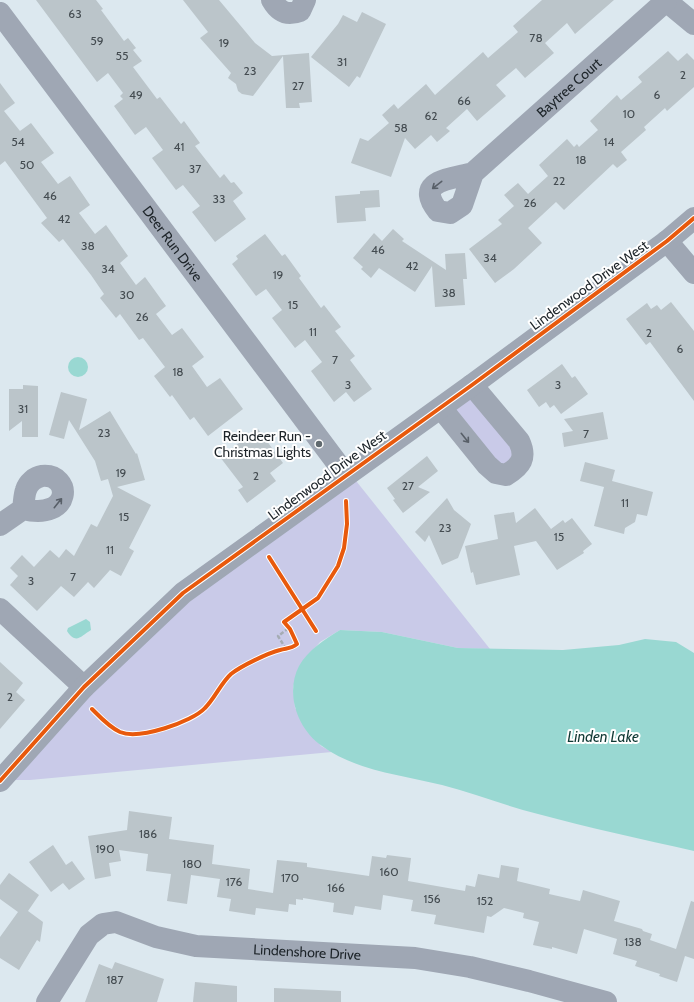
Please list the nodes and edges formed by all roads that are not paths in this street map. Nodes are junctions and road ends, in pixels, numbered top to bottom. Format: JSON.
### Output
{"nodes":[{"id":1,"x":272,"y":0,"type":"edge"},
{"id":2,"x":305,"y":0,"type":"edge"},
{"id":3,"x":665,"y":0,"type":"edge"},
{"id":4,"x":0,"y":13,"type":"edge"},
{"id":5,"x":694,"y":24,"type":"edge"},
{"id":6,"x":473,"y":174,"type":"dead end"},
{"id":7,"x":694,"y":218,"type":"edge"},
{"id":8,"x":667,"y":241,"type":"junction"},
{"id":9,"x":694,"y":272,"type":"edge"},
{"id":10,"x":472,"y":385,"type":"junction"},
{"id":11,"x":441,"y":408,"type":"junction"},
{"id":12,"x":346,"y":475,"type":"junction"},
{"id":13,"x":22,"y":508,"type":"dead end"},
{"id":14,"x":0,"y":525,"type":"edge"},
{"id":15,"x":0,"y":609,"type":"edge"},
{"id":16,"x":84,"y":687,"type":"junction"},
{"id":17,"x":0,"y":780,"type":"edge"},
{"id":18,"x":47,"y":1002,"type":"edge"},
{"id":19,"x":606,"y":1002,"type":"edge"}],
"edges":[{"from":1,"to":2,"type":"street"},
{"from":3,"to":5,"type":"street"},
{"from":3,"to":6,"type":"street","name":"Baytree Court"},
{"from":4,"to":12,"type":"street","name":"Deer Run Drive"},
{"from":7,"to":8,"type":"street","name":"Lindenwood Drive West"},
{"from":8,"to":9,"type":"street"},
{"from":8,"to":10,"type":"street","name":"Lindenwood Drive West"},
{"from":10,"to":11,"type":"street","name":"Lindenwood Drive West"},
{"from":11,"to":10,"type":"street","one_way":true},
{"from":11,"to":12,"type":"street","name":"Lindenwood Drive West"},
{"from":12,"to":16,"type":"street","name":"Lindenwood Drive West"},
{"from":13,"to":14,"type":"street"},
{"from":15,"to":16,"type":"street"},
{"from":16,"to":17,"type":"street","name":"Lindenwood Drive West"},
{"from":18,"to":19,"type":"street","name":"Lindenshore Drive"}]}
